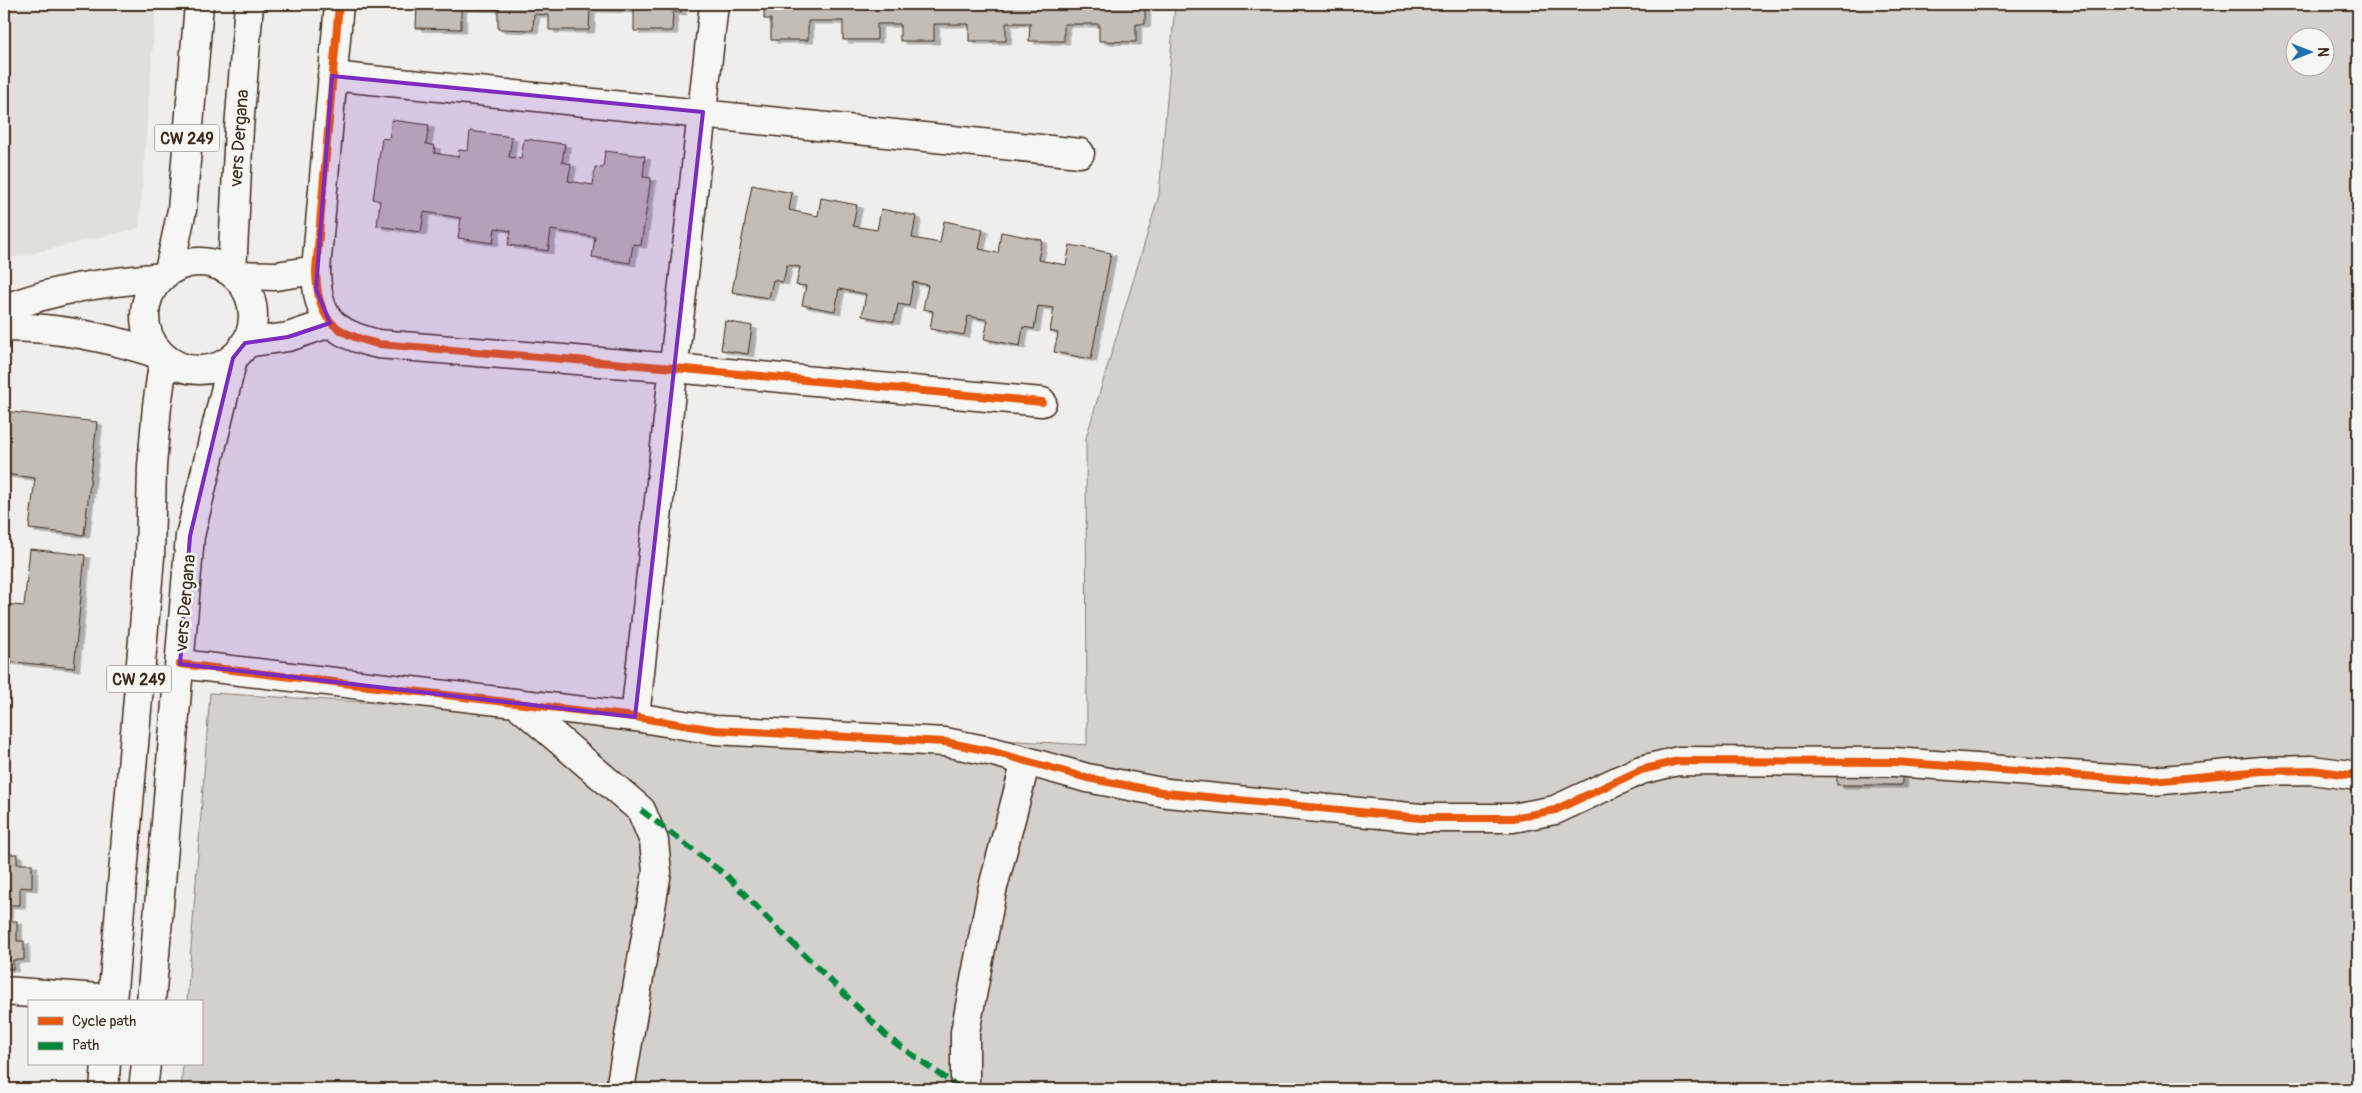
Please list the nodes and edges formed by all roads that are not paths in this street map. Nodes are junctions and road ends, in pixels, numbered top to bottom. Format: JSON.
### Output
{"nodes":[{"id":1,"x":199,"y":4,"type":"edge"},
{"id":2,"x":249,"y":4,"type":"edge"},
{"id":3,"x":339,"y":4,"type":"edge"},
{"id":4,"x":714,"y":4,"type":"edge"},
{"id":5,"x":332,"y":76,"type":"junction"},
{"id":6,"x":702,"y":112,"type":"junction"},
{"id":7,"x":1080,"y":153,"type":"dead end"},
{"id":8,"x":316,"y":270,"type":"junction"},
{"id":9,"x":165,"y":274,"type":"junction"},
{"id":10,"x":234,"y":274,"type":"junction"},
{"id":11,"x":4,"y":309,"type":"edge"},
{"id":12,"x":330,"y":323,"type":"junction"},
{"id":13,"x":4,"y":327,"type":"edge"},
{"id":14,"x":239,"y":350,"type":"junction"},
{"id":15,"x":163,"y":356,"type":"junction"},
{"id":16,"x":674,"y":368,"type":"junction"},
{"id":17,"x":1042,"y":402,"type":"dead end"},
{"id":18,"x":180,"y":664,"type":"junction"},
{"id":19,"x":516,"y":703,"type":"junction"},
{"id":20,"x":635,"y":717,"type":"junction"},
{"id":21,"x":1026,"y":761,"type":"junction"},
{"id":22,"x":2358,"y":776,"type":"edge"},
{"id":23,"x":4,"y":991,"type":"edge"},
{"id":24,"x":112,"y":1000,"type":"edge"},
{"id":25,"x":151,"y":1000,"type":"edge"},
{"id":26,"x":106,"y":1066,"type":"edge"},
{"id":27,"x":146,"y":1066,"type":"edge"},
{"id":28,"x":104,"y":1089,"type":"edge"},
{"id":29,"x":144,"y":1089,"type":"edge"},
{"id":30,"x":620,"y":1089,"type":"edge"},
{"id":31,"x":965,"y":1089,"type":"edge"}],
"edges":[{"from":1,"to":9,"type":"street","number":"CW 249"},
{"from":2,"to":10,"type":"street","name":"vers Dergana"},
{"from":3,"to":5,"type":"street"},
{"from":4,"to":6,"type":"street"},
{"from":5,"to":6,"type":"street"},
{"from":5,"to":8,"type":"street"},
{"from":6,"to":7,"type":"street"},
{"from":6,"to":16,"type":"street"},
{"from":8,"to":10,"type":"street"},
{"from":8,"to":12,"type":"street"},
{"from":9,"to":10,"type":"street"},
{"from":9,"to":11,"type":"street"},
{"from":9,"to":15,"type":"street"},
{"from":10,"to":14,"type":"street"},
{"from":12,"to":14,"type":"street"},
{"from":12,"to":16,"type":"street"},
{"from":13,"to":15,"type":"street"},
{"from":14,"to":15,"type":"street"},
{"from":14,"to":18,"type":"street","name":"vers Dergana"},
{"from":15,"to":24,"type":"street","number":"CW 249"},
{"from":16,"to":17,"type":"street"},
{"from":16,"to":20,"type":"street"},
{"from":18,"to":19,"type":"street"},
{"from":18,"to":25,"type":"street","name":"vers Dergana"},
{"from":19,"to":20,"type":"street"},
{"from":19,"to":30,"type":"street"},
{"from":20,"to":21,"type":"street"},
{"from":21,"to":22,"type":"street"},
{"from":21,"to":31,"type":"street"},
{"from":23,"to":24,"type":"street"},
{"from":26,"to":28,"type":"street"},
{"from":27,"to":29,"type":"street"}]}
